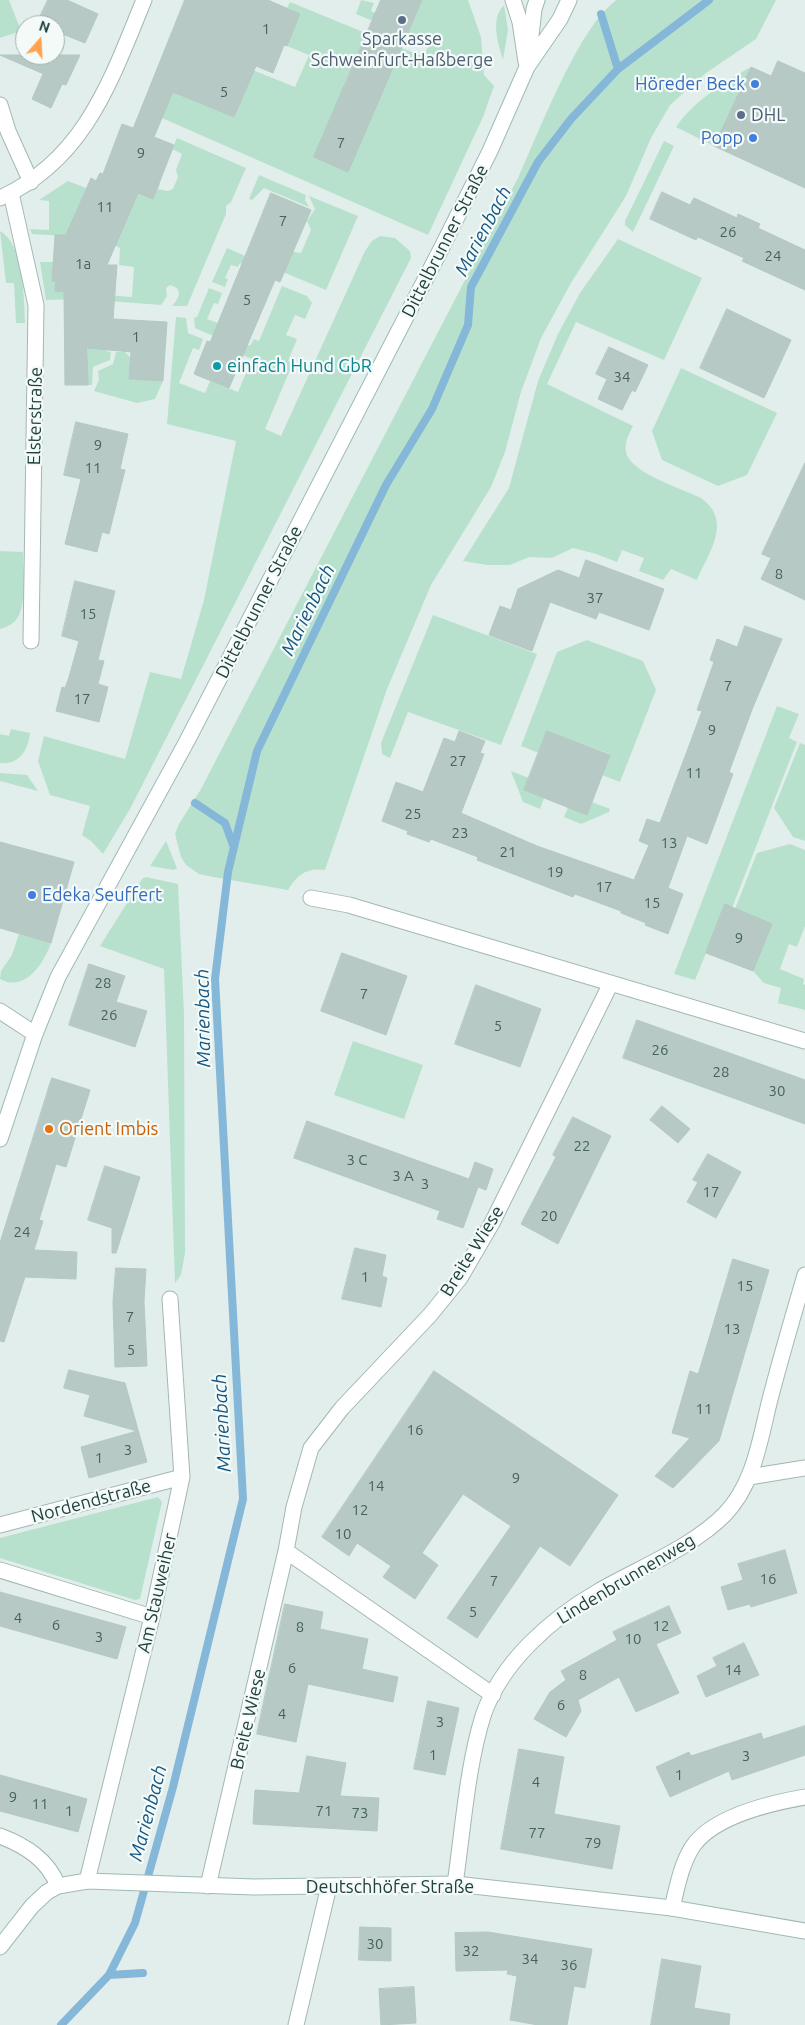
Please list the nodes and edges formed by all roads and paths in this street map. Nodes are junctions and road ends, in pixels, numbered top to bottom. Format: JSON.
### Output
{"nodes":[{"id":1,"x":144,"y":0,"type":"edge"},
{"id":2,"x":513,"y":0,"type":"edge"},
{"id":3,"x":537,"y":0,"type":"edge"},
{"id":4,"x":569,"y":0,"type":"edge"},
{"id":5,"x":527,"y":68,"type":"junction"},
{"id":6,"x":0,"y":105,"type":"edge"},
{"id":7,"x":31,"y":182,"type":"junction"},
{"id":8,"x":6,"y":196,"type":"edge"},
{"id":9,"x":31,"y":641,"type":"dead end"},
{"id":10,"x":310,"y":898,"type":"dead end"},
{"id":11,"x":611,"y":983,"type":"junction"},
{"id":12,"x":0,"y":1011,"type":"edge"},
{"id":13,"x":35,"y":1034,"type":"junction"},
{"id":14,"x":805,"y":1041,"type":"edge"},
{"id":15,"x":0,"y":1138,"type":"edge"},
{"id":16,"x":805,"y":1275,"type":"edge"},
{"id":17,"x":170,"y":1299,"type":"dead end"},
{"id":18,"x":805,"y":1468,"type":"edge"},
{"id":19,"x":182,"y":1477,"type":"junction"},
{"id":20,"x":748,"y":1477,"type":"junction"},
{"id":21,"x":0,"y":1525,"type":"edge"},
{"id":22,"x":286,"y":1551,"type":"junction"},
{"id":23,"x":0,"y":1570,"type":"edge"},
{"id":24,"x":152,"y":1617,"type":"junction"},
{"id":25,"x":493,"y":1695,"type":"junction"},
{"id":26,"x":805,"y":1797,"type":"edge"},
{"id":27,"x":0,"y":1836,"type":"edge"},
{"id":28,"x":87,"y":1881,"type":"junction"},
{"id":29,"x":454,"y":1884,"type":"junction"},
{"id":30,"x":58,"y":1886,"type":"junction"},
{"id":31,"x":208,"y":1886,"type":"junction"},
{"id":32,"x":329,"y":1886,"type":"junction"},
{"id":33,"x":672,"y":1908,"type":"junction"},
{"id":34,"x":805,"y":1932,"type":"edge"},
{"id":35,"x":0,"y":1947,"type":"edge"},
{"id":36,"x":296,"y":2025,"type":"edge"}],
"edges":[{"from":1,"to":7,"type":"street"},
{"from":2,"to":5,"type":"street"},
{"from":3,"to":5,"type":"street","name":"Dittelbrunner Straße"},
{"from":4,"to":5,"type":"street","name":"Dittelbrunner Straße"},
{"from":5,"to":13,"type":"street","name":"Dittelbrunner Straße"},
{"from":6,"to":7,"type":"street"},
{"from":7,"to":8,"type":"street"},
{"from":8,"to":9,"type":"street","name":"Elsterstraße"},
{"from":10,"to":11,"type":"street"},
{"from":11,"to":14,"type":"street"},
{"from":11,"to":22,"type":"street","name":"Breite Wiese"},
{"from":12,"to":13,"type":"street"},
{"from":13,"to":15,"type":"street","name":"Dittelbrunner Straße"},
{"from":16,"to":20,"type":"street","name":"Lindenbrunnenweg"},
{"from":17,"to":19,"type":"street","name":"Am Stauweiher"},
{"from":18,"to":20,"type":"street"},
{"from":19,"to":21,"type":"street","name":"Nordendstraße"},
{"from":19,"to":24,"type":"street","name":"Am Stauweiher"},
{"from":20,"to":25,"type":"street","name":"Lindenbrunnenweg"},
{"from":22,"to":25,"type":"street"},
{"from":22,"to":31,"type":"street","name":"Breite Wiese"},
{"from":23,"to":24,"type":"street"},
{"from":24,"to":28,"type":"street","name":"Am Stauweiher"},
{"from":25,"to":29,"type":"street","name":"Lindenbrunnenweg"},
{"from":26,"to":33,"type":"street"},
{"from":27,"to":30,"type":"street"},
{"from":28,"to":30,"type":"street","name":"Deutschhöfer Straße"},
{"from":28,"to":31,"type":"street","name":"Deutschhöfer Straße"},
{"from":29,"to":32,"type":"street","name":"Deutschhöfer Straße"},
{"from":29,"to":33,"type":"street","name":"Deutschhöfer Straße"},
{"from":30,"to":35,"type":"street","name":"Deutschhöfer Straße"},
{"from":31,"to":32,"type":"street","name":"Deutschhöfer Straße"},
{"from":32,"to":36,"type":"street"},
{"from":33,"to":34,"type":"street","name":"Deutschhöfer Straße"}]}
